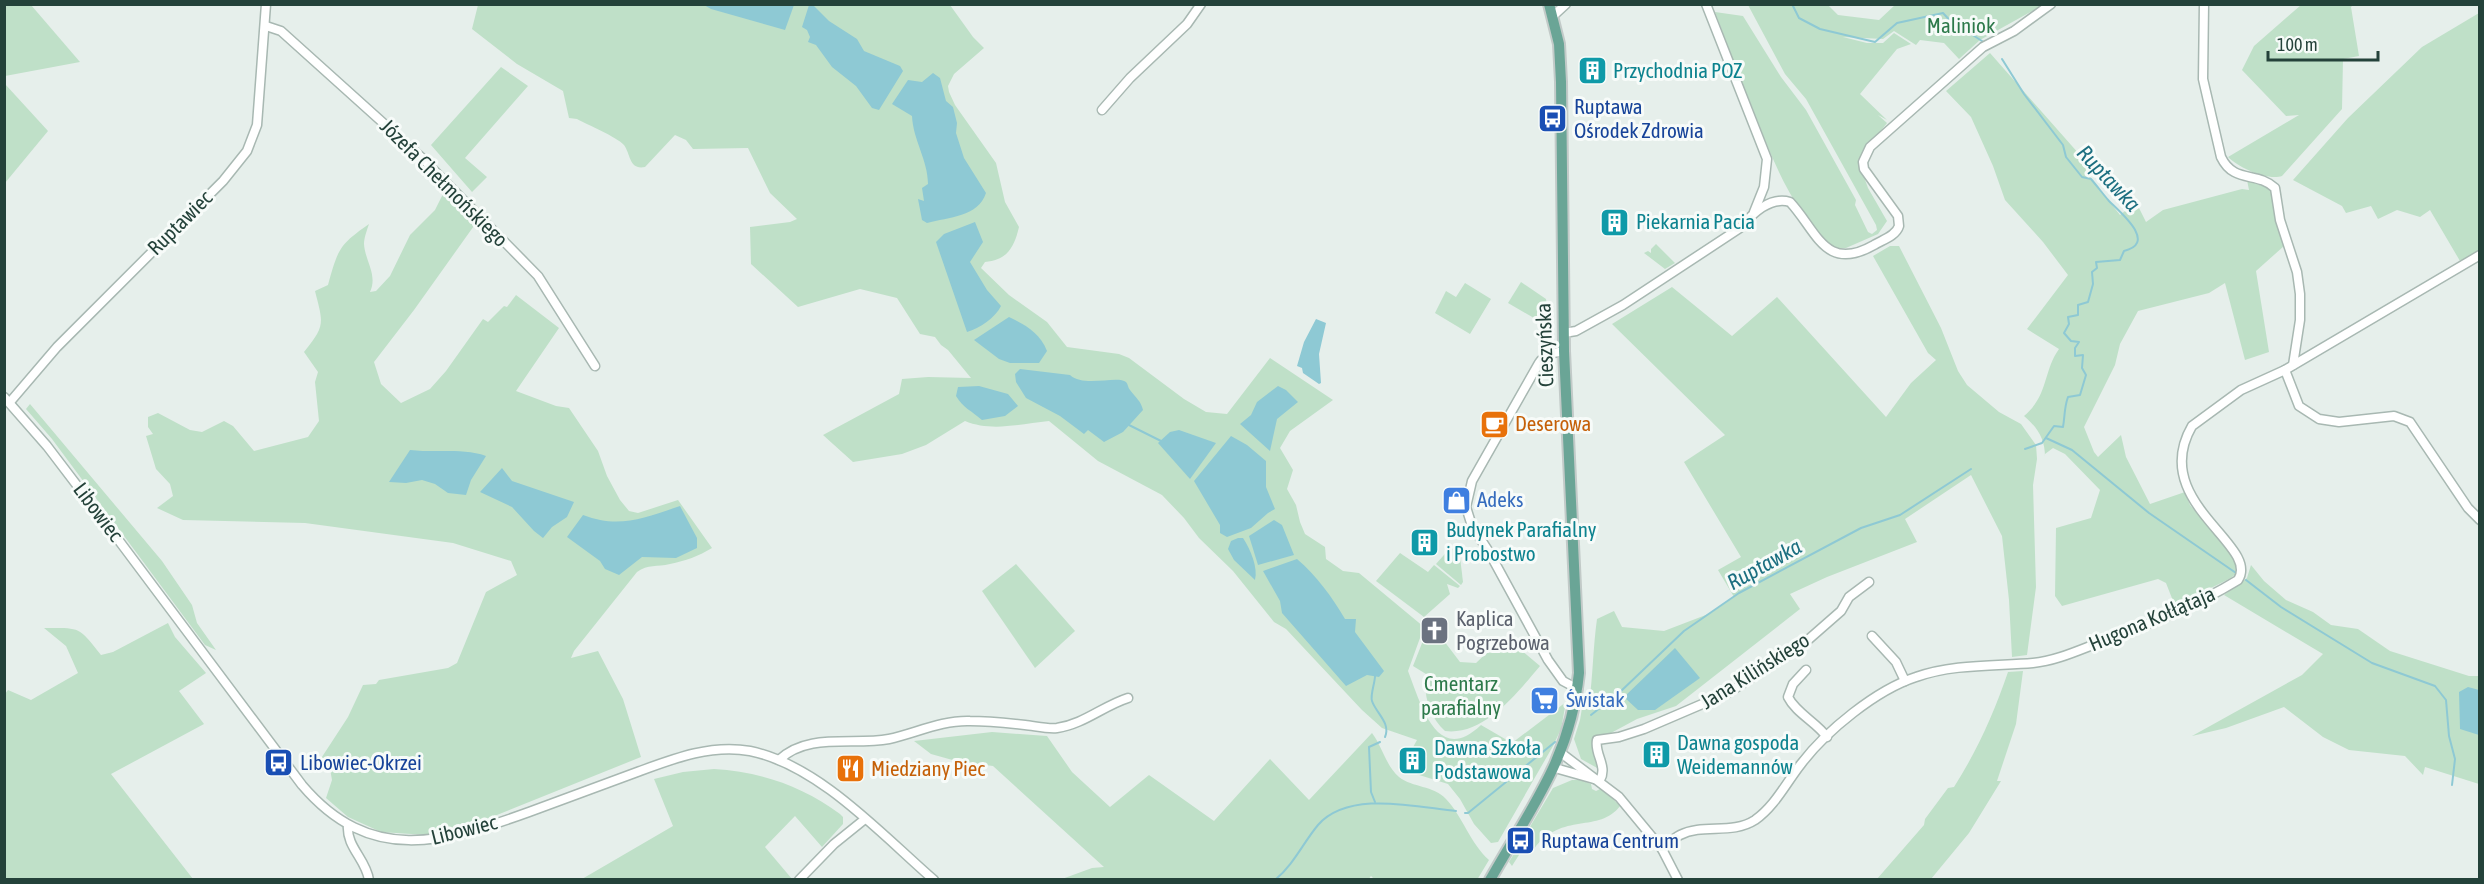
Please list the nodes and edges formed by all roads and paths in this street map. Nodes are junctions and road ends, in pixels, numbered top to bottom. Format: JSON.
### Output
{"nodes":[{"id":1,"x":266,"y":4,"type":"edge"},
{"id":2,"x":1201,"y":4,"type":"edge"},
{"id":3,"x":1550,"y":4,"type":"edge"},
{"id":4,"x":1566,"y":4,"type":"edge"},
{"id":5,"x":1706,"y":4,"type":"edge"},
{"id":6,"x":2051,"y":4,"type":"edge"},
{"id":7,"x":2204,"y":4,"type":"edge"},
{"id":8,"x":1553,"y":16,"type":"junction"},
{"id":9,"x":266,"y":26,"type":"junction"},
{"id":10,"x":1102,"y":110,"type":"dead end"},
{"id":11,"x":1752,"y":215,"type":"junction"},
{"id":12,"x":2480,"y":255,"type":"edge"},
{"id":13,"x":1564,"y":333,"type":"junction"},
{"id":14,"x":1564,"y":351,"type":"junction"},
{"id":15,"x":595,"y":366,"type":"dead end"},
{"id":16,"x":2289,"y":367,"type":"junction"},
{"id":17,"x":7,"y":400,"type":"edge"},
{"id":18,"x":2480,"y":520,"type":"edge"},
{"id":19,"x":1869,"y":582,"type":"dead end"},
{"id":20,"x":1872,"y":636,"type":"dead end"},
{"id":21,"x":1806,"y":670,"type":"dead end"},
{"id":22,"x":1905,"y":681,"type":"junction"},
{"id":23,"x":1578,"y":689,"type":"junction"},
{"id":24,"x":1128,"y":698,"type":"dead end"},
{"id":25,"x":1827,"y":737,"type":"junction"},
{"id":26,"x":1561,"y":753,"type":"junction"},
{"id":27,"x":779,"y":760,"type":"junction"},
{"id":28,"x":1555,"y":768,"type":"junction"},
{"id":29,"x":1600,"y":780,"type":"junction"},
{"id":30,"x":865,"y":819,"type":"junction"},
{"id":31,"x":348,"y":825,"type":"junction"},
{"id":32,"x":1662,"y":849,"type":"junction"},
{"id":33,"x":369,"y":879,"type":"edge"},
{"id":34,"x":799,"y":879,"type":"edge"},
{"id":35,"x":934,"y":879,"type":"edge"},
{"id":36,"x":1490,"y":879,"type":"edge"},
{"id":37,"x":1678,"y":879,"type":"edge"}],
"edges":[{"from":1,"to":9,"type":"street","name":"Ruptawiec"},
{"from":2,"to":10,"type":"street"},
{"from":3,"to":8,"type":"main road","name":"Cieszyńska"},
{"from":4,"to":8,"type":"street"},
{"from":5,"to":11,"type":"street"},
{"from":6,"to":11,"type":"street"},
{"from":7,"to":16,"type":"street"},
{"from":8,"to":13,"type":"main road","name":"Cieszyńska"},
{"from":9,"to":15,"type":"street","name":"Józefa Chełmońskiego"},
{"from":9,"to":17,"type":"street","name":"Ruptawiec"},
{"from":11,"to":13,"type":"street"},
{"from":12,"to":16,"type":"street","name":"Hugona Kołłątaja"},
{"from":13,"to":14,"type":"main road","name":"Cieszyńska"},
{"from":14,"to":23,"type":"main road","name":"Cieszyńska"},
{"from":14,"to":23,"type":"street"},
{"from":16,"to":18,"type":"street"},
{"from":16,"to":22,"type":"street","name":"Hugona Kołłątaja"},
{"from":17,"to":31,"type":"street","name":"Libowiec"},
{"from":19,"to":29,"type":"street","name":"Jana Kilińskiego"},
{"from":20,"to":22,"type":"street"},
{"from":21,"to":25,"type":"street"},
{"from":22,"to":25,"type":"street","name":"Hugona Kołłątaja"},
{"from":23,"to":26,"type":"main road","name":"Cieszyńska"},
{"from":24,"to":27,"type":"street"},
{"from":25,"to":32,"type":"street","name":"Hugona Kołłątaja"},
{"from":26,"to":28,"type":"main road","name":"Cieszyńska"},
{"from":26,"to":29,"type":"street"},
{"from":27,"to":30,"type":"street","name":"Libowiec"},
{"from":27,"to":31,"type":"street","name":"Libowiec"},
{"from":28,"to":29,"type":"street"},
{"from":28,"to":36,"type":"main road","name":"Cieszyńska"},
{"from":29,"to":32,"type":"street"},
{"from":30,"to":34,"type":"street"},
{"from":30,"to":35,"type":"street","name":"Libowiec"},
{"from":31,"to":33,"type":"street"},
{"from":32,"to":37,"type":"street"}]}
